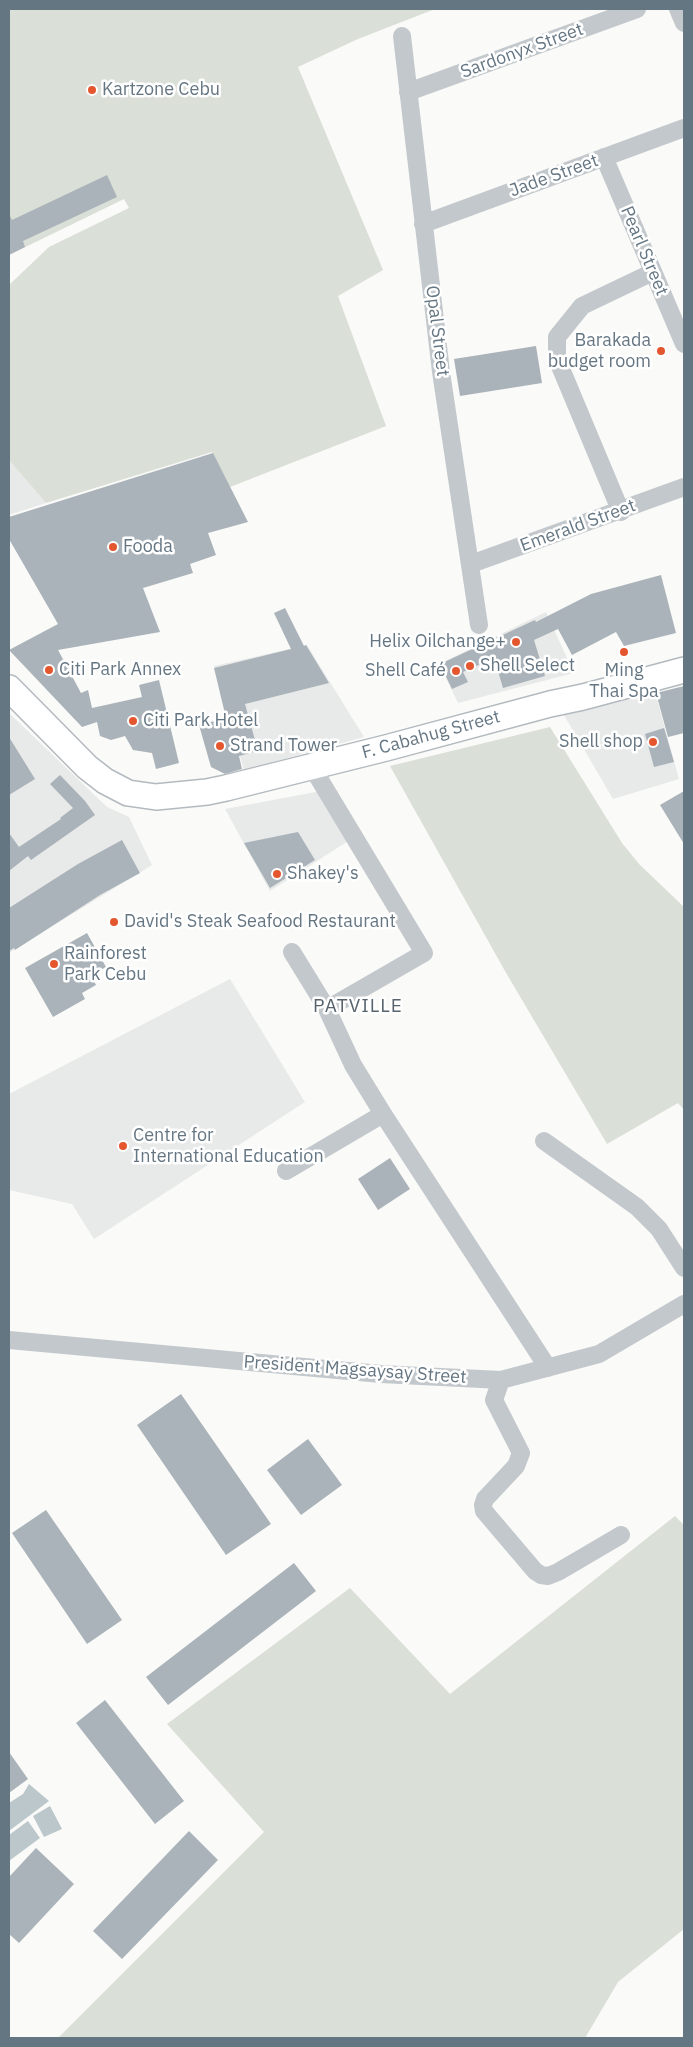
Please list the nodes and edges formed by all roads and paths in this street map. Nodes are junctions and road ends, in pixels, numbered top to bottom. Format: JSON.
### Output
{"nodes":[{"id":1,"x":637,"y":9,"type":"edge"},
{"id":2,"x":678,"y":9,"type":"edge"},
{"id":3,"x":684,"y":23,"type":"edge"},
{"id":4,"x":402,"y":36,"type":"dead end"},
{"id":5,"x":408,"y":92,"type":"junction"},
{"id":6,"x":684,"y":128,"type":"edge"},
{"id":7,"x":604,"y":157,"type":"junction"},
{"id":8,"x":423,"y":224,"type":"junction"},
{"id":9,"x":652,"y":272,"type":"junction"},
{"id":10,"x":684,"y":344,"type":"edge"},
{"id":11,"x":684,"y":487,"type":"edge"},
{"id":12,"x":621,"y":512,"type":"junction"},
{"id":13,"x":471,"y":564,"type":"junction"},
{"id":14,"x":479,"y":625,"type":"dead end"},
{"id":15,"x":684,"y":670,"type":"edge"},
{"id":16,"x":9,"y":688,"type":"edge"},
{"id":17,"x":312,"y":767,"type":"junction"},
{"id":18,"x":292,"y":952,"type":"dead end"},
{"id":19,"x":327,"y":1009,"type":"junction"},
{"id":20,"x":383,"y":1114,"type":"junction"},
{"id":21,"x":544,"y":1141,"type":"dead end"},
{"id":22,"x":286,"y":1171,"type":"dead end"},
{"id":23,"x":684,"y":1268,"type":"edge"},
{"id":24,"x":684,"y":1304,"type":"edge"},
{"id":25,"x":9,"y":1340,"type":"edge"},
{"id":26,"x":548,"y":1368,"type":"junction"},
{"id":27,"x":501,"y":1380,"type":"junction"},
{"id":28,"x":621,"y":1536,"type":"dead end"}],
"edges":[{"from":1,"to":5,"type":"street","name":"Sardonyx Street"},
{"from":2,"to":3,"type":"street"},
{"from":4,"to":5,"type":"street","name":"Opal Street"},
{"from":5,"to":8,"type":"street","name":"Opal Street"},
{"from":6,"to":7,"type":"street","name":"Jade Street"},
{"from":7,"to":8,"type":"street","name":"Jade Street"},
{"from":7,"to":9,"type":"street","name":"Pearl Street"},
{"from":8,"to":13,"type":"street","name":"Opal Street"},
{"from":9,"to":10,"type":"street","name":"Pearl Street"},
{"from":9,"to":12,"type":"street"},
{"from":11,"to":12,"type":"street","name":"Emerald Street"},
{"from":12,"to":13,"type":"street","name":"Emerald Street"},
{"from":13,"to":14,"type":"street","name":"Opal Street"},
{"from":15,"to":17,"type":"main road","name":"F. Cabahug Street"},
{"from":16,"to":17,"type":"main road","name":"F. Cabahug Street"},
{"from":17,"to":19,"type":"street"},
{"from":18,"to":19,"type":"street"},
{"from":19,"to":20,"type":"street"},
{"from":20,"to":22,"type":"street"},
{"from":20,"to":26,"type":"street"},
{"from":21,"to":23,"type":"street"},
{"from":24,"to":26,"type":"street","name":"President Magsaysay Street"},
{"from":25,"to":27,"type":"street","name":"President Magsaysay Street"},
{"from":26,"to":27,"type":"street","name":"President Magsaysay Street"},
{"from":27,"to":28,"type":"street"}]}
